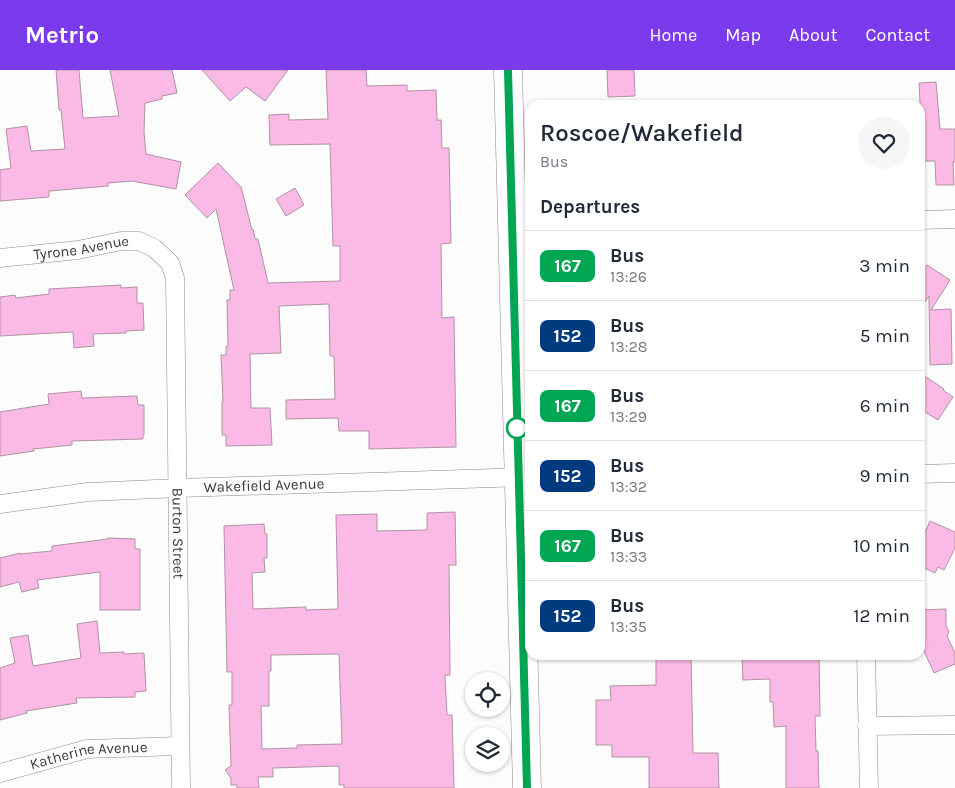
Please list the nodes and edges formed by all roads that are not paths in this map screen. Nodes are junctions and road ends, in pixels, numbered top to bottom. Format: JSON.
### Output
{"nodes":[{"id":1,"x":508,"y":70,"type":"edge"},
{"id":2,"x":955,"y":219,"type":"edge"},
{"id":3,"x":925,"y":220,"type":"edge"},
{"id":4,"x":0,"y":258,"type":"edge"},
{"id":5,"x":175,"y":278,"type":"joint"},
{"id":6,"x":955,"y":473,"type":"edge"},
{"id":7,"x":925,"y":474,"type":"edge"},
{"id":8,"x":524,"y":477,"type":"edge"},
{"id":9,"x":179,"y":488,"type":"junction"},
{"id":10,"x":0,"y":504,"type":"edge"},
{"id":11,"x":525,"y":581,"type":"edge"},
{"id":12,"x":526,"y":660,"type":"edge"},
{"id":13,"x":866,"y":660,"type":"edge"},
{"id":14,"x":955,"y":724,"type":"edge"},
{"id":15,"x":867,"y":726,"type":"junction"},
{"id":16,"x":180,"y":746,"type":"junction"},
{"id":17,"x":0,"y":773,"type":"edge"},
{"id":18,"x":181,"y":788,"type":"edge"},
{"id":19,"x":527,"y":788,"type":"edge"},
{"id":20,"x":869,"y":788,"type":"edge"}],
"edges":[{"from":1,"to":8,"type":"main road"},
{"from":2,"to":3,"type":"street"},
{"from":4,"to":5,"type":"street","name":"Tyrone Avenue"},
{"from":5,"to":9,"type":"street","name":"Burton Street"},
{"from":6,"to":7,"type":"street"},
{"from":8,"to":9,"type":"street","name":"Wakefield Avenue"},
{"from":8,"to":11,"type":"main road"},
{"from":9,"to":10,"type":"street","name":"Wakefield Avenue"},
{"from":9,"to":16,"type":"street","name":"Burton Street"},
{"from":12,"to":19,"type":"main road"},
{"from":13,"to":15,"type":"street"},
{"from":14,"to":15,"type":"street"},
{"from":15,"to":20,"type":"street"},
{"from":16,"to":17,"type":"street","name":"Katherine Avenue"},
{"from":16,"to":18,"type":"street","name":"Burton Street"}]}
